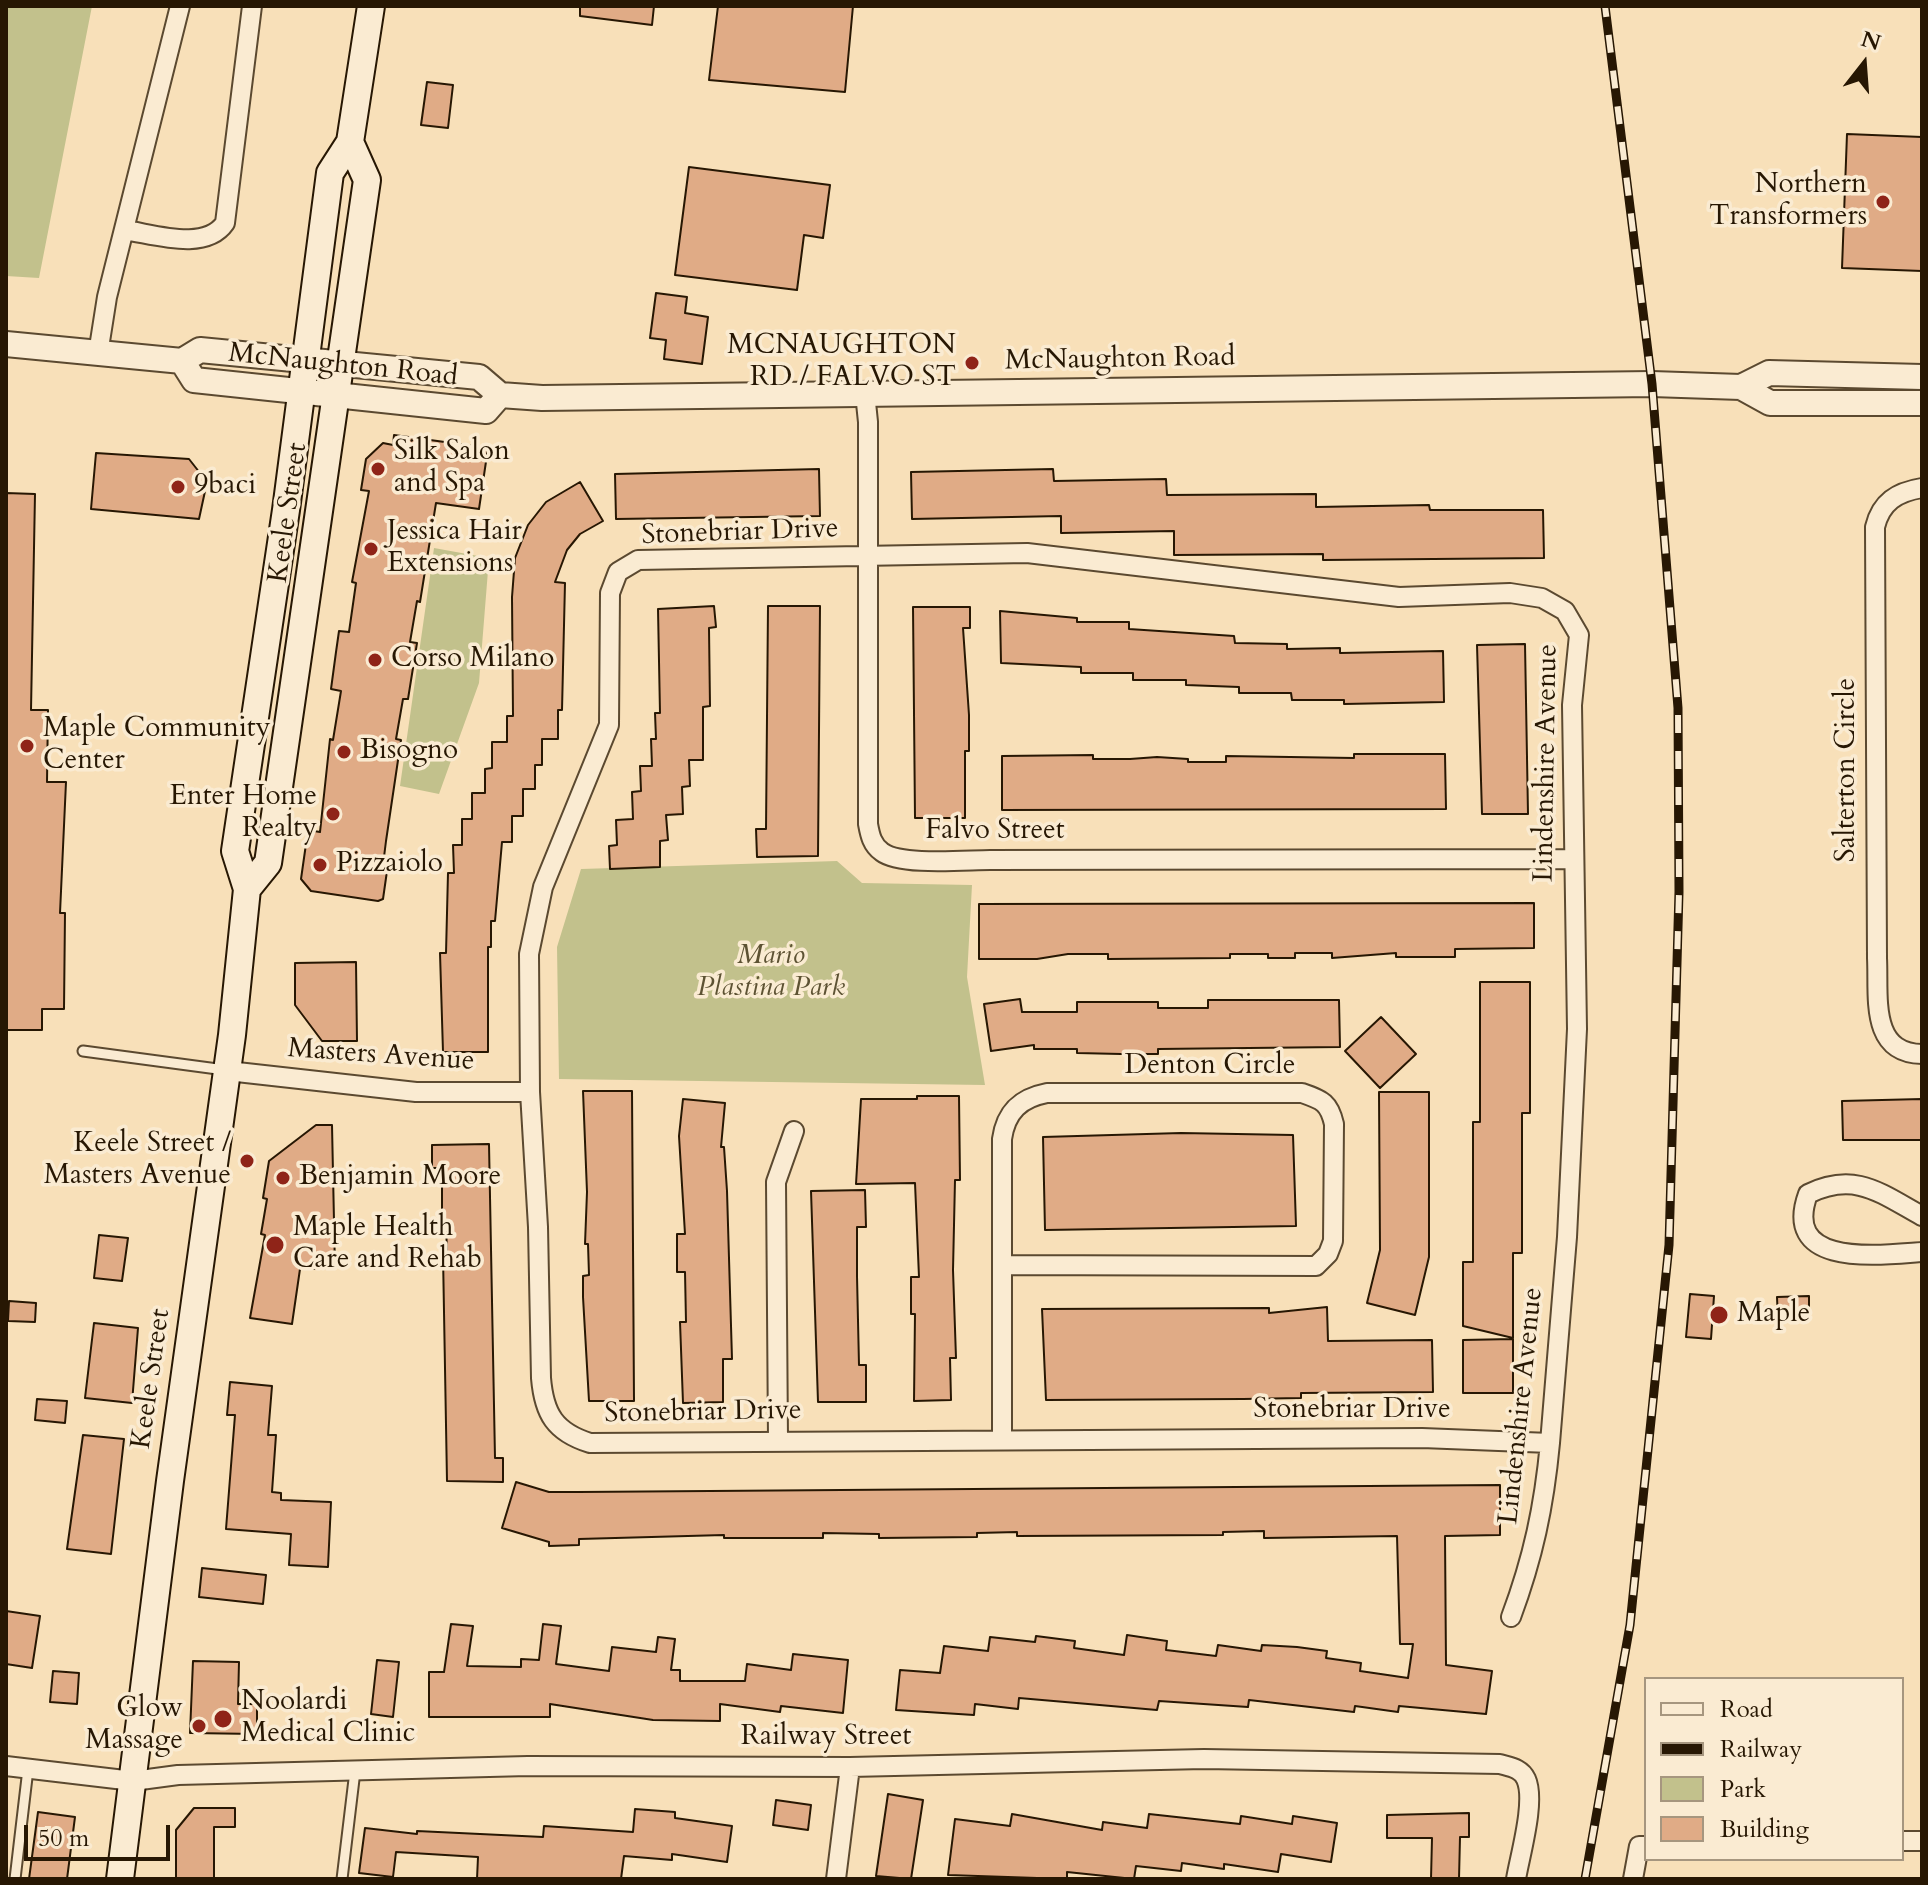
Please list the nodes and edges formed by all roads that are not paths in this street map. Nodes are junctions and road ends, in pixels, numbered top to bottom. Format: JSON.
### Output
{"nodes":[{"id":1,"x":180,"y":6,"type":"edge"},
{"id":2,"x":252,"y":6,"type":"edge"},
{"id":3,"x":371,"y":6,"type":"edge"},
{"id":4,"x":350,"y":142,"type":"junction"},
{"id":5,"x":124,"y":230,"type":"junction"},
{"id":6,"x":6,"y":344,"type":"edge"},
{"id":7,"x":98,"y":354,"type":"junction"},
{"id":8,"x":182,"y":361,"type":"junction"},
{"id":9,"x":306,"y":361,"type":"junction"},
{"id":10,"x":342,"y":365,"type":"junction"},
{"id":11,"x":1922,"y":377,"type":"edge"},
{"id":12,"x":1741,"y":387,"type":"junction"},
{"id":13,"x":301,"y":392,"type":"junction"},
{"id":14,"x":865,"y":393,"type":"junction"},
{"id":15,"x":500,"y":395,"type":"junction"},
{"id":16,"x":338,"y":396,"type":"junction"},
{"id":17,"x":1922,"y":403,"type":"edge"},
{"id":18,"x":1922,"y":488,"type":"edge"},
{"id":19,"x":867,"y":556,"type":"junction"},
{"id":20,"x":1573,"y":859,"type":"junction"},
{"id":21,"x":247,"y":889,"type":"junction"},
{"id":22,"x":83,"y":1051,"type":"dead end"},
{"id":23,"x":1922,"y":1054,"type":"edge"},
{"id":24,"x":228,"y":1071,"type":"junction"},
{"id":25,"x":530,"y":1092,"type":"junction"},
{"id":26,"x":794,"y":1131,"type":"dead end"},
{"id":27,"x":1922,"y":1216,"type":"edge"},
{"id":28,"x":1922,"y":1252,"type":"edge"},
{"id":29,"x":1003,"y":1265,"type":"junction"},
{"id":30,"x":1002,"y":1439,"type":"junction"},
{"id":31,"x":778,"y":1440,"type":"junction"},
{"id":32,"x":1550,"y":1443,"type":"junction"},
{"id":33,"x":1511,"y":1617,"type":"dead end"},
{"id":34,"x":6,"y":1766,"type":"edge"},
{"id":35,"x":850,"y":1767,"type":"junction"},
{"id":36,"x":28,"y":1769,"type":"junction"},
{"id":37,"x":355,"y":1771,"type":"junction"},
{"id":38,"x":133,"y":1781,"type":"junction"},
{"id":39,"x":1642,"y":1846,"type":"edge"},
{"id":40,"x":15,"y":1879,"type":"edge"},
{"id":41,"x":120,"y":1879,"type":"edge"},
{"id":42,"x":342,"y":1879,"type":"edge"},
{"id":43,"x":836,"y":1879,"type":"edge"},
{"id":44,"x":1516,"y":1879,"type":"edge"},
{"id":45,"x":1633,"y":1879,"type":"edge"}],
"edges":[{"from":1,"to":5,"type":"street"},
{"from":2,"to":5,"type":"street"},
{"from":3,"to":4,"type":"main road","name":"Keele Street"},
{"from":4,"to":9,"type":"main road","name":"Keele Street"},
{"from":4,"to":10,"type":"main road","name":"Keele Street"},
{"from":5,"to":7,"type":"street"},
{"from":6,"to":7,"type":"street","name":"McNaughton Road"},
{"from":7,"to":8,"type":"street","name":"McNaughton Road"},
{"from":8,"to":9,"type":"street","name":"McNaughton Road"},
{"from":8,"to":13,"type":"street","name":"McNaughton Road"},
{"from":9,"to":10,"type":"street","name":"McNaughton Road"},
{"from":9,"to":13,"type":"main road","name":"Keele Street"},
{"from":10,"to":15,"type":"street","name":"McNaughton Road"},
{"from":10,"to":16,"type":"main road","name":"Keele Street"},
{"from":11,"to":12,"type":"street","name":"McNaughton Road"},
{"from":12,"to":14,"type":"street","name":"McNaughton Road"},
{"from":12,"to":17,"type":"street","name":"McNaughton Road"},
{"from":13,"to":16,"type":"street","name":"McNaughton Road"},
{"from":13,"to":21,"type":"main road","name":"Keele Street"},
{"from":14,"to":15,"type":"street","name":"McNaughton Road"},
{"from":14,"to":19,"type":"street","name":"Falvo Street"},
{"from":15,"to":16,"type":"street","name":"McNaughton Road"},
{"from":16,"to":21,"type":"main road","name":"Keele Street"},
{"from":18,"to":23,"type":"street","name":"Salterton Circle"},
{"from":19,"to":20,"type":"street","name":"Lindenshire Avenue"},
{"from":19,"to":20,"type":"street","name":"Falvo Street"},
{"from":19,"to":25,"type":"street","name":"Stonebriar Drive"},
{"from":20,"to":32,"type":"street","name":"Lindenshire Avenue"},
{"from":21,"to":24,"type":"main road","name":"Keele Street"},
{"from":22,"to":24,"type":"lane"},
{"from":24,"to":25,"type":"street","name":"Masters Avenue"},
{"from":24,"to":38,"type":"main road","name":"Keele Street"},
{"from":25,"to":31,"type":"street","name":"Stonebriar Drive"},
{"from":26,"to":31,"type":"street"},
{"from":27,"to":28,"type":"street"},
{"from":29,"to":29,"type":"street","name":"Denton Circle"},
{"from":29,"to":30,"type":"street","name":"Denton Circle"},
{"from":30,"to":31,"type":"street","name":"Stonebriar Drive"},
{"from":30,"to":32,"type":"street","name":"Stonebriar Drive"},
{"from":32,"to":33,"type":"street","name":"Lindenshire Avenue"},
{"from":34,"to":36,"type":"street","name":"Railway Street"},
{"from":35,"to":37,"type":"street","name":"Railway Street"},
{"from":35,"to":43,"type":"street"},
{"from":35,"to":44,"type":"street","name":"Railway Street"},
{"from":36,"to":38,"type":"street","name":"Railway Street"},
{"from":36,"to":40,"type":"lane"},
{"from":37,"to":38,"type":"street","name":"Railway Street"},
{"from":37,"to":42,"type":"lane"},
{"from":38,"to":41,"type":"main road","name":"Keele Street"},
{"from":39,"to":45,"type":"street"}]}
